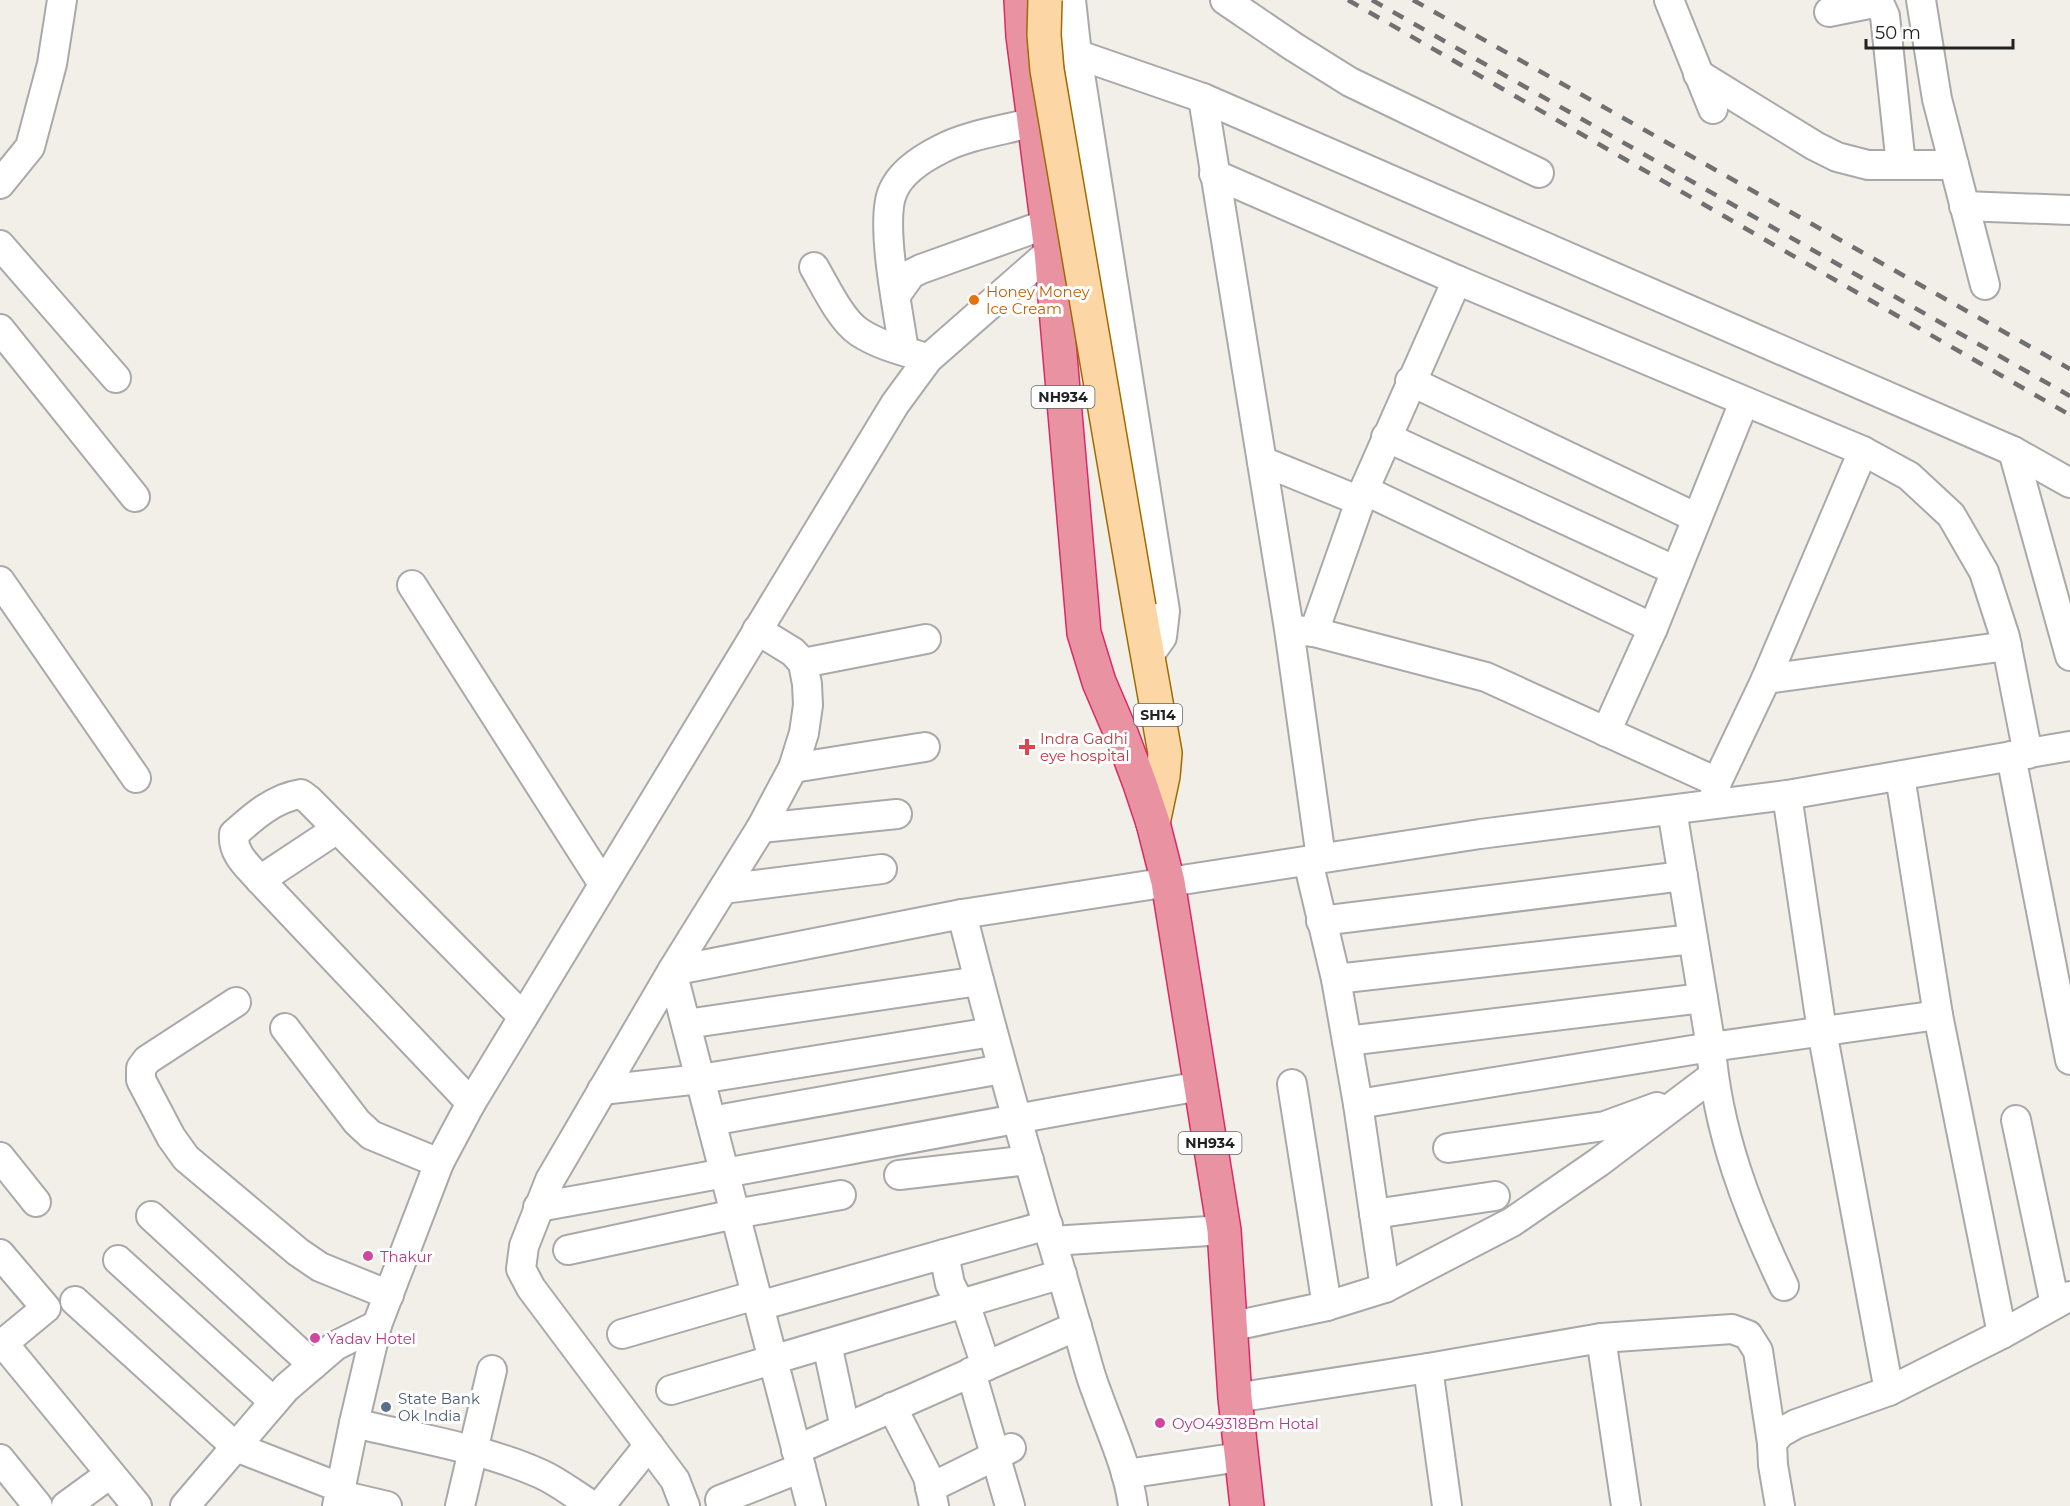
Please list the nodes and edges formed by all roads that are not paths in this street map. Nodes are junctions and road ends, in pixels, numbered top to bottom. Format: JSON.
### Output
{"nodes":[{"id":1,"x":62,"y":0,"type":"edge"},
{"id":2,"x":1021,"y":0,"type":"edge"},
{"id":3,"x":1045,"y":0,"type":"edge"},
{"id":4,"x":1071,"y":0,"type":"edge"},
{"id":5,"x":1225,"y":0,"type":"edge"},
{"id":6,"x":1921,"y":0,"type":"edge"},
{"id":7,"x":1676,"y":3,"type":"edge"},
{"id":8,"x":1828,"y":12,"type":"dead end"},
{"id":9,"x":1023,"y":36,"type":"junction"},
{"id":10,"x":1077,"y":55,"type":"junction"},
{"id":11,"x":1698,"y":74,"type":"junction"},
{"id":12,"x":1203,"y":98,"type":"junction"},
{"id":13,"x":1713,"y":109,"type":"dead end"},
{"id":14,"x":1034,"y":122,"type":"junction"},
{"id":15,"x":1900,"y":165,"type":"junction"},
{"id":16,"x":1954,"y":165,"type":"junction"},
{"id":17,"x":1539,"y":172,"type":"dead end"},
{"id":18,"x":1214,"y":174,"type":"junction"},
{"id":19,"x":0,"y":184,"type":"edge"},
{"id":20,"x":1965,"y":206,"type":"junction"},
{"id":21,"x":2070,"y":210,"type":"edge"},
{"id":22,"x":1049,"y":238,"type":"junction"},
{"id":23,"x":0,"y":245,"type":"edge"},
{"id":24,"x":814,"y":267,"type":"dead end"},
{"id":25,"x":1457,"y":280,"type":"junction"},
{"id":26,"x":1985,"y":285,"type":"dead end"},
{"id":27,"x":896,"y":295,"type":"junction"},
{"id":28,"x":0,"y":329,"type":"edge"},
{"id":29,"x":916,"y":355,"type":"junction"},
{"id":30,"x":116,"y":378,"type":"dead end"},
{"id":31,"x":1410,"y":381,"type":"junction"},
{"id":32,"x":1744,"y":402,"type":"junction"},
{"id":33,"x":1386,"y":437,"type":"junction"},
{"id":34,"x":2013,"y":451,"type":"junction"},
{"id":35,"x":1863,"y":452,"type":"junction"},
{"id":36,"x":1262,"y":461,"type":"junction"},
{"id":37,"x":2070,"y":483,"type":"edge"},
{"id":38,"x":1362,"y":496,"type":"junction"},
{"id":39,"x":135,"y":497,"type":"dead end"},
{"id":40,"x":1697,"y":518,"type":"junction"},
{"id":41,"x":1676,"y":571,"type":"junction"},
{"id":42,"x":0,"y":581,"type":"edge"},
{"id":43,"x":412,"y":585,"type":"dead end"},
{"id":44,"x":1653,"y":628,"type":"junction"},
{"id":45,"x":757,"y":630,"type":"junction"},
{"id":46,"x":1302,"y":631,"type":"junction"},
{"id":47,"x":926,"y":639,"type":"dead end"},
{"id":48,"x":2007,"y":646,"type":"junction"},
{"id":49,"x":2070,"y":656,"type":"edge"},
{"id":50,"x":1147,"y":658,"type":"junction"},
{"id":51,"x":803,"y":663,"type":"junction"},
{"id":52,"x":1766,"y":679,"type":"junction"},
{"id":53,"x":1606,"y":732,"type":"junction"},
{"id":54,"x":925,"y":747,"type":"dead end"},
{"id":55,"x":2069,"y":750,"type":"edge"},
{"id":56,"x":2019,"y":755,"type":"junction"},
{"id":57,"x":793,"y":768,"type":"junction"},
{"id":58,"x":1900,"y":776,"type":"junction"},
{"id":59,"x":136,"y":778,"type":"dead end"},
{"id":60,"x":1715,"y":794,"type":"junction"},
{"id":61,"x":1787,"y":795,"type":"junction"},
{"id":62,"x":1672,"y":810,"type":"junction"},
{"id":63,"x":897,"y":814,"type":"dead end"},
{"id":64,"x":1153,"y":823,"type":"junction"},
{"id":65,"x":761,"y":828,"type":"junction"},
{"id":66,"x":337,"y":829,"type":"junction"},
{"id":67,"x":1314,"y":860,"type":"junction"},
{"id":68,"x":882,"y":869,"type":"dead end"},
{"id":69,"x":1683,"y":876,"type":"junction"},
{"id":70,"x":260,"y":880,"type":"junction"},
{"id":71,"x":1168,"y":882,"type":"junction"},
{"id":72,"x":603,"y":884,"type":"junction"},
{"id":73,"x":723,"y":888,"type":"junction"},
{"id":74,"x":962,"y":914,"type":"junction"},
{"id":75,"x":1321,"y":921,"type":"junction"},
{"id":76,"x":1693,"y":939,"type":"junction"},
{"id":77,"x":672,"y":971,"type":"junction"},
{"id":78,"x":1336,"y":979,"type":"junction"},
{"id":79,"x":979,"y":981,"type":"junction"},
{"id":80,"x":1702,"y":998,"type":"junction"},
{"id":81,"x":236,"y":1002,"type":"dead end"},
{"id":82,"x":1938,"y":1016,"type":"junction"},
{"id":83,"x":523,"y":1017,"type":"junction"},
{"id":84,"x":686,"y":1024,"type":"junction"},
{"id":85,"x":285,"y":1028,"type":"dead end"},
{"id":86,"x":1822,"y":1031,"type":"junction"},
{"id":87,"x":992,"y":1032,"type":"junction"},
{"id":88,"x":1347,"y":1041,"type":"junction"},
{"id":89,"x":1711,"y":1047,"type":"junction"},
{"id":90,"x":2070,"y":1060,"type":"edge"},
{"id":91,"x":1002,"y":1069,"type":"junction"},
{"id":92,"x":1713,"y":1076,"type":"junction"},
{"id":93,"x":700,"y":1079,"type":"junction"},
{"id":94,"x":1292,"y":1084,"type":"dead end"},
{"id":95,"x":1201,"y":1086,"type":"junction"},
{"id":96,"x":602,"y":1090,"type":"junction"},
{"id":97,"x":1684,"y":1097,"type":"junction"},
{"id":98,"x":471,"y":1104,"type":"junction"},
{"id":99,"x":1358,"y":1104,"type":"junction"},
{"id":100,"x":1016,"y":1118,"type":"junction"},
{"id":101,"x":2016,"y":1120,"type":"dead end"},
{"id":102,"x":711,"y":1121,"type":"junction"},
{"id":103,"x":1448,"y":1148,"type":"dead end"},
{"id":104,"x":0,"y":1157,"type":"edge"},
{"id":105,"x":1029,"y":1160,"type":"junction"},
{"id":106,"x":439,"y":1163,"type":"junction"},
{"id":107,"x":725,"y":1174,"type":"junction"},
{"id":108,"x":899,"y":1176,"type":"dead end"},
{"id":109,"x":842,"y":1195,"type":"dead end"},
{"id":110,"x":1495,"y":1196,"type":"dead end"},
{"id":111,"x":36,"y":1202,"type":"dead end"},
{"id":112,"x":538,"y":1207,"type":"junction"},
{"id":113,"x":735,"y":1214,"type":"junction"},
{"id":114,"x":1374,"y":1214,"type":"junction"},
{"id":115,"x":152,"y":1216,"type":"dead end"},
{"id":116,"x":1224,"y":1230,"type":"junction"},
{"id":117,"x":1050,"y":1233,"type":"junction"},
{"id":118,"x":568,"y":1250,"type":"dead end"},
{"id":119,"x":0,"y":1254,"type":"edge"},
{"id":120,"x":944,"y":1254,"type":"junction"},
{"id":121,"x":118,"y":1260,"type":"dead end"},
{"id":122,"x":1062,"y":1274,"type":"junction"},
{"id":123,"x":1784,"y":1286,"type":"dead end"},
{"id":124,"x":1385,"y":1288,"type":"junction"},
{"id":125,"x":388,"y":1295,"type":"junction"},
{"id":126,"x":758,"y":1300,"type":"junction"},
{"id":127,"x":2063,"y":1300,"type":"edge"},
{"id":128,"x":75,"y":1301,"type":"dead end"},
{"id":129,"x":965,"y":1303,"type":"junction"},
{"id":130,"x":1327,"y":1306,"type":"junction"},
{"id":131,"x":378,"y":1325,"type":"junction"},
{"id":132,"x":1077,"y":1326,"type":"junction"},
{"id":133,"x":1229,"y":1327,"type":"junction"},
{"id":134,"x":622,"y":1334,"type":"dead end"},
{"id":135,"x":2002,"y":1334,"type":"junction"},
{"id":136,"x":1601,"y":1338,"type":"junction"},
{"id":137,"x":827,"y":1344,"type":"junction"},
{"id":138,"x":2,"y":1345,"type":"edge"},
{"id":139,"x":773,"y":1360,"type":"junction"},
{"id":140,"x":313,"y":1365,"type":"junction"},
{"id":141,"x":1428,"y":1368,"type":"junction"},
{"id":142,"x":979,"y":1369,"type":"junction"},
{"id":143,"x":492,"y":1370,"type":"dead end"},
{"id":144,"x":671,"y":1390,"type":"dead end"},
{"id":145,"x":1889,"y":1391,"type":"junction"},
{"id":146,"x":1234,"y":1398,"type":"junction"},
{"id":147,"x":274,"y":1402,"type":"junction"},
{"id":148,"x":891,"y":1407,"type":"junction"},
{"id":149,"x":354,"y":1423,"type":"junction"},
{"id":150,"x":845,"y":1428,"type":"junction"},
{"id":151,"x":1772,"y":1443,"type":"junction"},
{"id":152,"x":649,"y":1444,"type":"junction"},
{"id":153,"x":236,"y":1447,"type":"junction"},
{"id":154,"x":473,"y":1451,"type":"junction"},
{"id":155,"x":1003,"y":1452,"type":"junction"},
{"id":156,"x":1240,"y":1457,"type":"junction"},
{"id":157,"x":0,"y":1459,"type":"edge"},
{"id":158,"x":799,"y":1459,"type":"junction"},
{"id":159,"x":110,"y":1474,"type":"junction"},
{"id":160,"x":1126,"y":1474,"type":"junction"},
{"id":161,"x":339,"y":1497,"type":"edge"},
{"id":162,"x":932,"y":1497,"type":"edge"},
{"id":163,"x":720,"y":1500,"type":"dead end"},
{"id":164,"x":38,"y":1506,"type":"edge"},
{"id":165,"x":66,"y":1506,"type":"edge"},
{"id":166,"x":137,"y":1506,"type":"edge"},
{"id":167,"x":185,"y":1506,"type":"edge"},
{"id":168,"x":387,"y":1506,"type":"edge"},
{"id":169,"x":460,"y":1506,"type":"edge"},
{"id":170,"x":593,"y":1506,"type":"edge"},
{"id":171,"x":600,"y":1506,"type":"edge"},
{"id":172,"x":685,"y":1506,"type":"edge"},
{"id":173,"x":811,"y":1506,"type":"edge"},
{"id":174,"x":1010,"y":1506,"type":"edge"},
{"id":175,"x":1132,"y":1506,"type":"edge"},
{"id":176,"x":1247,"y":1506,"type":"edge"},
{"id":177,"x":1447,"y":1506,"type":"edge"},
{"id":178,"x":1626,"y":1506,"type":"edge"},
{"id":179,"x":1780,"y":1506,"type":"edge"}],
"edges":[{"from":1,"to":19,"type":"street"},
{"from":2,"to":9,"type":"highway","number":"NH934"},
{"from":3,"to":50,"type":"main road","number":"SH14","bridge":true},
{"from":4,"to":10,"type":"street"},
{"from":5,"to":17,"type":"street"},
{"from":6,"to":16,"type":"street"},
{"from":7,"to":11,"type":"street"},
{"from":8,"to":15,"type":"street"},
{"from":9,"to":10,"type":"street"},
{"from":9,"to":14,"type":"highway","number":"NH934"},
{"from":10,"to":12,"type":"street"},
{"from":10,"to":50,"type":"street"},
{"from":11,"to":13,"type":"street"},
{"from":11,"to":15,"type":"street"},
{"from":12,"to":18,"type":"street"},
{"from":12,"to":34,"type":"street"},
{"from":14,"to":22,"type":"highway","number":"NH934"},
{"from":14,"to":27,"type":"street"},
{"from":15,"to":16,"type":"street"},
{"from":16,"to":20,"type":"street"},
{"from":18,"to":25,"type":"street"},
{"from":18,"to":36,"type":"street"},
{"from":20,"to":21,"type":"street"},
{"from":20,"to":26,"type":"street"},
{"from":22,"to":27,"type":"street"},
{"from":22,"to":29,"type":"street"},
{"from":22,"to":64,"type":"highway","number":"NH934"},
{"from":23,"to":30,"type":"street"},
{"from":24,"to":29,"type":"street"},
{"from":25,"to":31,"type":"street"},
{"from":25,"to":32,"type":"street"},
{"from":27,"to":29,"type":"street"},
{"from":28,"to":39,"type":"street"},
{"from":29,"to":45,"type":"street"},
{"from":31,"to":33,"type":"street"},
{"from":31,"to":40,"type":"street"},
{"from":32,"to":35,"type":"street"},
{"from":32,"to":40,"type":"street"},
{"from":33,"to":38,"type":"street"},
{"from":33,"to":41,"type":"street"},
{"from":34,"to":37,"type":"street"},
{"from":34,"to":49,"type":"street"},
{"from":35,"to":48,"type":"street"},
{"from":35,"to":52,"type":"street"},
{"from":36,"to":38,"type":"street"},
{"from":36,"to":46,"type":"street"},
{"from":38,"to":44,"type":"street"},
{"from":38,"to":46,"type":"street"},
{"from":40,"to":41,"type":"street"},
{"from":41,"to":44,"type":"street"},
{"from":42,"to":59,"type":"street"},
{"from":43,"to":72,"type":"street"},
{"from":44,"to":53,"type":"street"},
{"from":45,"to":51,"type":"street"},
{"from":45,"to":72,"type":"street"},
{"from":46,"to":53,"type":"street"},
{"from":46,"to":67,"type":"street"},
{"from":47,"to":51,"type":"street"},
{"from":48,"to":52,"type":"street"},
{"from":48,"to":56,"type":"street"},
{"from":50,"to":64,"type":"main road","number":"SH14"},
{"from":51,"to":57,"type":"street"},
{"from":52,"to":60,"type":"street"},
{"from":53,"to":60,"type":"street"},
{"from":54,"to":57,"type":"street"},
{"from":55,"to":56,"type":"street"},
{"from":56,"to":58,"type":"street"},
{"from":56,"to":90,"type":"street"},
{"from":57,"to":65,"type":"street"},
{"from":58,"to":61,"type":"street"},
{"from":58,"to":82,"type":"street"},
{"from":60,"to":61,"type":"street"},
{"from":60,"to":62,"type":"street"},
{"from":61,"to":86,"type":"street"},
{"from":62,"to":67,"type":"street"},
{"from":62,"to":69,"type":"street"},
{"from":63,"to":65,"type":"street"},
{"from":64,"to":71,"type":"highway","number":"NH934"},
{"from":65,"to":73,"type":"street"},
{"from":66,"to":70,"type":"street"},
{"from":66,"to":70,"type":"street"},
{"from":66,"to":83,"type":"street"},
{"from":67,"to":71,"type":"street"},
{"from":67,"to":75,"type":"street"},
{"from":68,"to":73,"type":"street"},
{"from":69,"to":75,"type":"street"},
{"from":69,"to":76,"type":"street"},
{"from":70,"to":98,"type":"street"},
{"from":71,"to":74,"type":"street"},
{"from":71,"to":95,"type":"highway","number":"NH934"},
{"from":72,"to":83,"type":"street"},
{"from":73,"to":77,"type":"street"},
{"from":74,"to":77,"type":"street"},
{"from":74,"to":79,"type":"street"},
{"from":75,"to":78,"type":"street"},
{"from":76,"to":78,"type":"street"},
{"from":76,"to":80,"type":"street"},
{"from":77,"to":84,"type":"street"},
{"from":77,"to":96,"type":"street"},
{"from":78,"to":88,"type":"street"},
{"from":79,"to":84,"type":"street"},
{"from":79,"to":87,"type":"street"},
{"from":80,"to":88,"type":"street"},
{"from":80,"to":89,"type":"street"},
{"from":81,"to":125,"type":"street"},
{"from":82,"to":86,"type":"street"},
{"from":82,"to":135,"type":"street"},
{"from":83,"to":98,"type":"street"},
{"from":84,"to":93,"type":"street"},
{"from":85,"to":106,"type":"street"},
{"from":86,"to":89,"type":"street"},
{"from":86,"to":145,"type":"street"},
{"from":87,"to":91,"type":"street"},
{"from":87,"to":93,"type":"street"},
{"from":88,"to":99,"type":"street"},
{"from":89,"to":92,"type":"street"},
{"from":89,"to":99,"type":"street"},
{"from":91,"to":100,"type":"street"},
{"from":91,"to":102,"type":"street"},
{"from":92,"to":97,"type":"street"},
{"from":92,"to":123,"type":"street"},
{"from":93,"to":96,"type":"street"},
{"from":93,"to":102,"type":"street"},
{"from":94,"to":130,"type":"street"},
{"from":95,"to":100,"type":"street"},
{"from":95,"to":116,"type":"highway","number":"NH934"},
{"from":96,"to":112,"type":"street"},
{"from":97,"to":103,"type":"street"},
{"from":97,"to":124,"type":"street"},
{"from":98,"to":106,"type":"street"},
{"from":99,"to":114,"type":"street"},
{"from":100,"to":105,"type":"street"},
{"from":100,"to":107,"type":"street"},
{"from":101,"to":127,"type":"street"},
{"from":102,"to":107,"type":"street"},
{"from":104,"to":111,"type":"street"},
{"from":105,"to":108,"type":"street"},
{"from":105,"to":117,"type":"street"},
{"from":106,"to":125,"type":"street"},
{"from":107,"to":112,"type":"street"},
{"from":107,"to":113,"type":"street"},
{"from":109,"to":113,"type":"street"},
{"from":110,"to":114,"type":"street"},
{"from":112,"to":152,"type":"street"},
{"from":113,"to":118,"type":"street"},
{"from":113,"to":126,"type":"street"},
{"from":114,"to":124,"type":"street"},
{"from":115,"to":140,"type":"street"},
{"from":116,"to":117,"type":"street"},
{"from":116,"to":133,"type":"highway","number":"NH934"},
{"from":117,"to":120,"type":"street"},
{"from":117,"to":122,"type":"street"},
{"from":119,"to":138,"type":"street"},
{"from":120,"to":126,"type":"street"},
{"from":120,"to":129,"type":"street"},
{"from":121,"to":147,"type":"street"},
{"from":122,"to":129,"type":"street"},
{"from":122,"to":132,"type":"street"},
{"from":124,"to":130,"type":"street"},
{"from":125,"to":131,"type":"street"},
{"from":126,"to":134,"type":"street"},
{"from":126,"to":139,"type":"street"},
{"from":127,"to":135,"type":"street"},
{"from":128,"to":153,"type":"street"},
{"from":129,"to":137,"type":"street"},
{"from":129,"to":142,"type":"street"},
{"from":130,"to":133,"type":"street"},
{"from":131,"to":140,"type":"street"},
{"from":131,"to":149,"type":"street"},
{"from":132,"to":142,"type":"street"},
{"from":132,"to":160,"type":"street"},
{"from":133,"to":146,"type":"highway","number":"NH934"},
{"from":135,"to":145,"type":"street"},
{"from":136,"to":141,"type":"street"},
{"from":136,"to":151,"type":"street"},
{"from":136,"to":178,"type":"street"},
{"from":137,"to":139,"type":"street"},
{"from":137,"to":150,"type":"street"},
{"from":138,"to":159,"type":"street"},
{"from":139,"to":144,"type":"street"},
{"from":139,"to":158,"type":"street"},
{"from":140,"to":147,"type":"street"},
{"from":141,"to":146,"type":"street"},
{"from":141,"to":177,"type":"street"},
{"from":142,"to":148,"type":"street"},
{"from":142,"to":155,"type":"street"},
{"from":143,"to":154,"type":"street"},
{"from":145,"to":151,"type":"street"},
{"from":146,"to":156,"type":"highway","number":"NH934"},
{"from":147,"to":153,"type":"street"},
{"from":148,"to":150,"type":"street"},
{"from":148,"to":162,"type":"street"},
{"from":149,"to":154,"type":"street"},
{"from":149,"to":161,"type":"street"},
{"from":150,"to":158,"type":"street"},
{"from":151,"to":179,"type":"street"},
{"from":152,"to":171,"type":"street"},
{"from":152,"to":172,"type":"street"},
{"from":153,"to":161,"type":"street"},
{"from":153,"to":167,"type":"street"},
{"from":154,"to":169,"type":"street"},
{"from":154,"to":170,"type":"street"},
{"from":155,"to":162,"type":"street"},
{"from":155,"to":174,"type":"street"},
{"from":156,"to":160,"type":"street"},
{"from":156,"to":176,"type":"highway","number":"NH934"},
{"from":157,"to":164,"type":"street"},
{"from":158,"to":163,"type":"street"},
{"from":158,"to":173,"type":"street"},
{"from":159,"to":165,"type":"street"},
{"from":159,"to":166,"type":"street"},
{"from":160,"to":175,"type":"street"},
{"from":161,"to":168,"type":"street"}]}
